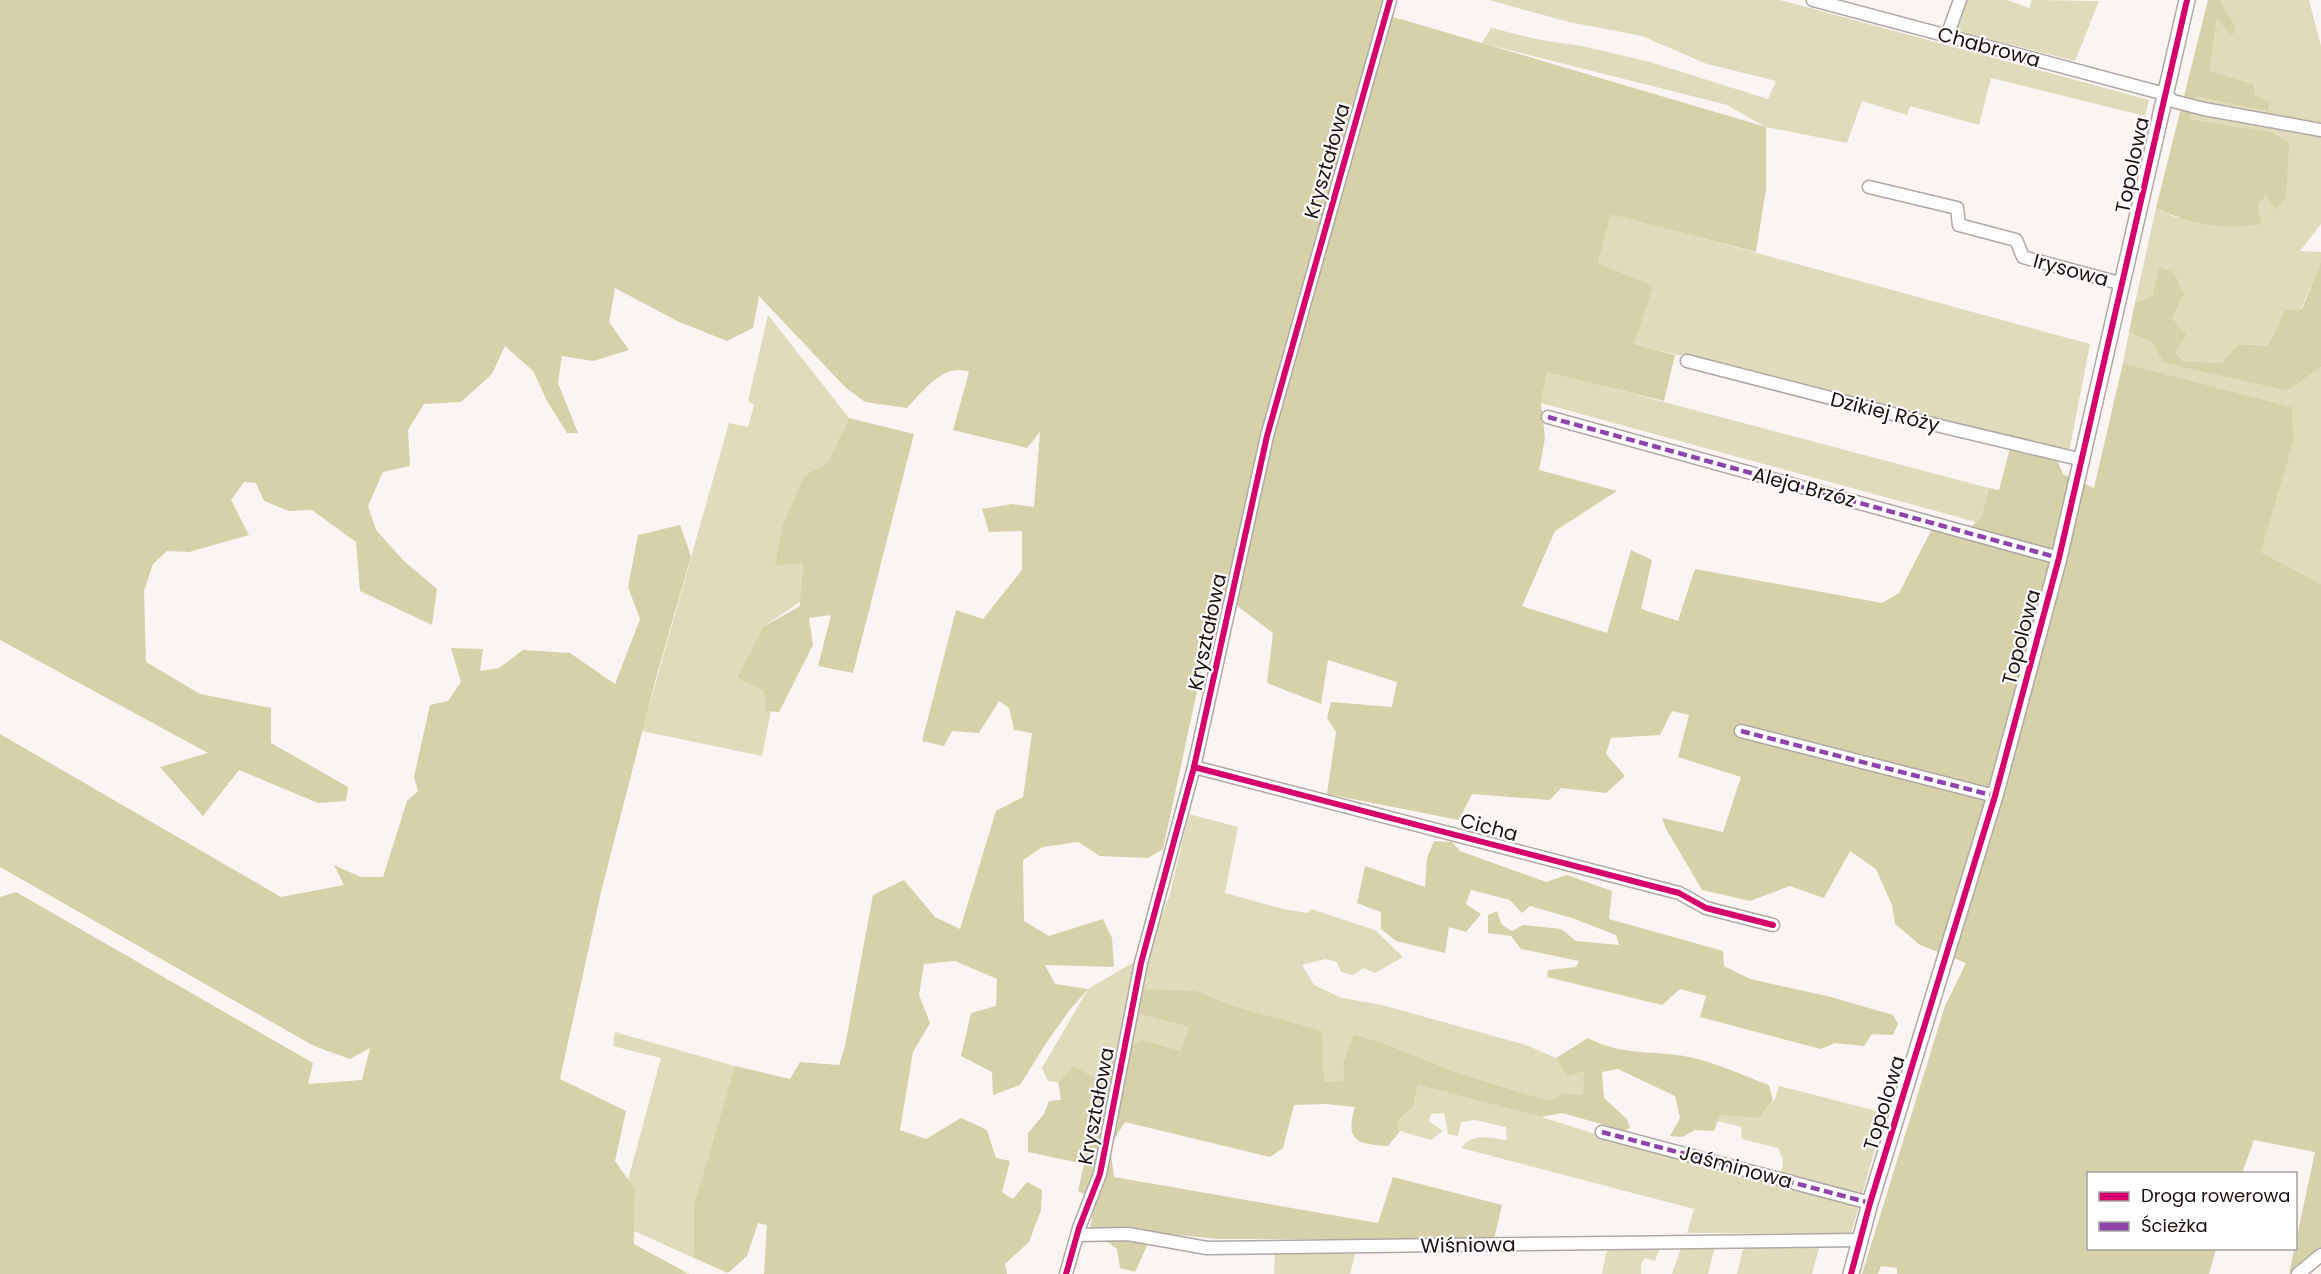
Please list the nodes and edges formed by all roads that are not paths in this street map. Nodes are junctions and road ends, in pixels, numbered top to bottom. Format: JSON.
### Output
{"nodes":[{"id":1,"x":1390,"y":0,"type":"edge"},
{"id":2,"x":1813,"y":0,"type":"edge"},
{"id":3,"x":1960,"y":0,"type":"edge"},
{"id":4,"x":2187,"y":0,"type":"edge"},
{"id":5,"x":1855,"y":5,"type":"edge"},
{"id":6,"x":1947,"y":36,"type":"junction"},
{"id":7,"x":2165,"y":94,"type":"junction"},
{"id":8,"x":2321,"y":130,"type":"edge"},
{"id":9,"x":1869,"y":187,"type":"dead end"},
{"id":10,"x":2123,"y":284,"type":"junction"},
{"id":11,"x":1687,"y":361,"type":"dead end"},
{"id":12,"x":1548,"y":417,"type":"dead end"},
{"id":13,"x":2083,"y":460,"type":"junction"},
{"id":14,"x":2059,"y":558,"type":"junction"},
{"id":15,"x":1741,"y":731,"type":"dead end"},
{"id":16,"x":1194,"y":767,"type":"junction"},
{"id":17,"x":1995,"y":796,"type":"junction"},
{"id":18,"x":1773,"y":925,"type":"dead end"},
{"id":19,"x":1602,"y":1132,"type":"dead end"},
{"id":20,"x":1870,"y":1203,"type":"junction"},
{"id":21,"x":1078,"y":1235,"type":"junction"},
{"id":22,"x":1859,"y":1240,"type":"junction"},
{"id":23,"x":2321,"y":1256,"type":"edge"},
{"id":24,"x":1066,"y":1274,"type":"edge"},
{"id":25,"x":1851,"y":1274,"type":"edge"},
{"id":26,"x":2298,"y":1274,"type":"edge"}],
"edges":[{"from":1,"to":16,"type":"street","name":"Kryształowa"},
{"from":2,"to":5,"type":"street","name":"Chabrowa"},
{"from":3,"to":6,"type":"street"},
{"from":4,"to":7,"type":"street","name":"Topolowa"},
{"from":5,"to":6,"type":"street","name":"Chabrowa"},
{"from":6,"to":7,"type":"street","name":"Chabrowa"},
{"from":7,"to":8,"type":"street","name":"Chabrowa"},
{"from":7,"to":10,"type":"street","name":"Topolowa"},
{"from":9,"to":10,"type":"street","name":"Irysowa"},
{"from":10,"to":13,"type":"street","name":"Topolowa"},
{"from":11,"to":13,"type":"street","name":"Dzikiej Róży"},
{"from":12,"to":14,"type":"street","name":"Aleja Brzóz"},
{"from":13,"to":14,"type":"street","name":"Topolowa"},
{"from":14,"to":17,"type":"street","name":"Topolowa"},
{"from":15,"to":17,"type":"street"},
{"from":16,"to":18,"type":"street","name":"Cicha"},
{"from":16,"to":21,"type":"street","name":"Kryształowa"},
{"from":17,"to":20,"type":"street","name":"Topolowa"},
{"from":19,"to":20,"type":"street","name":"Jaśminowa"},
{"from":20,"to":22,"type":"street","name":"Topolowa"},
{"from":21,"to":22,"type":"street","name":"Wiśniowa"},
{"from":21,"to":24,"type":"street","name":"Kryształowa"},
{"from":22,"to":25,"type":"street","name":"Topolowa"},
{"from":23,"to":26,"type":"street"}]}
